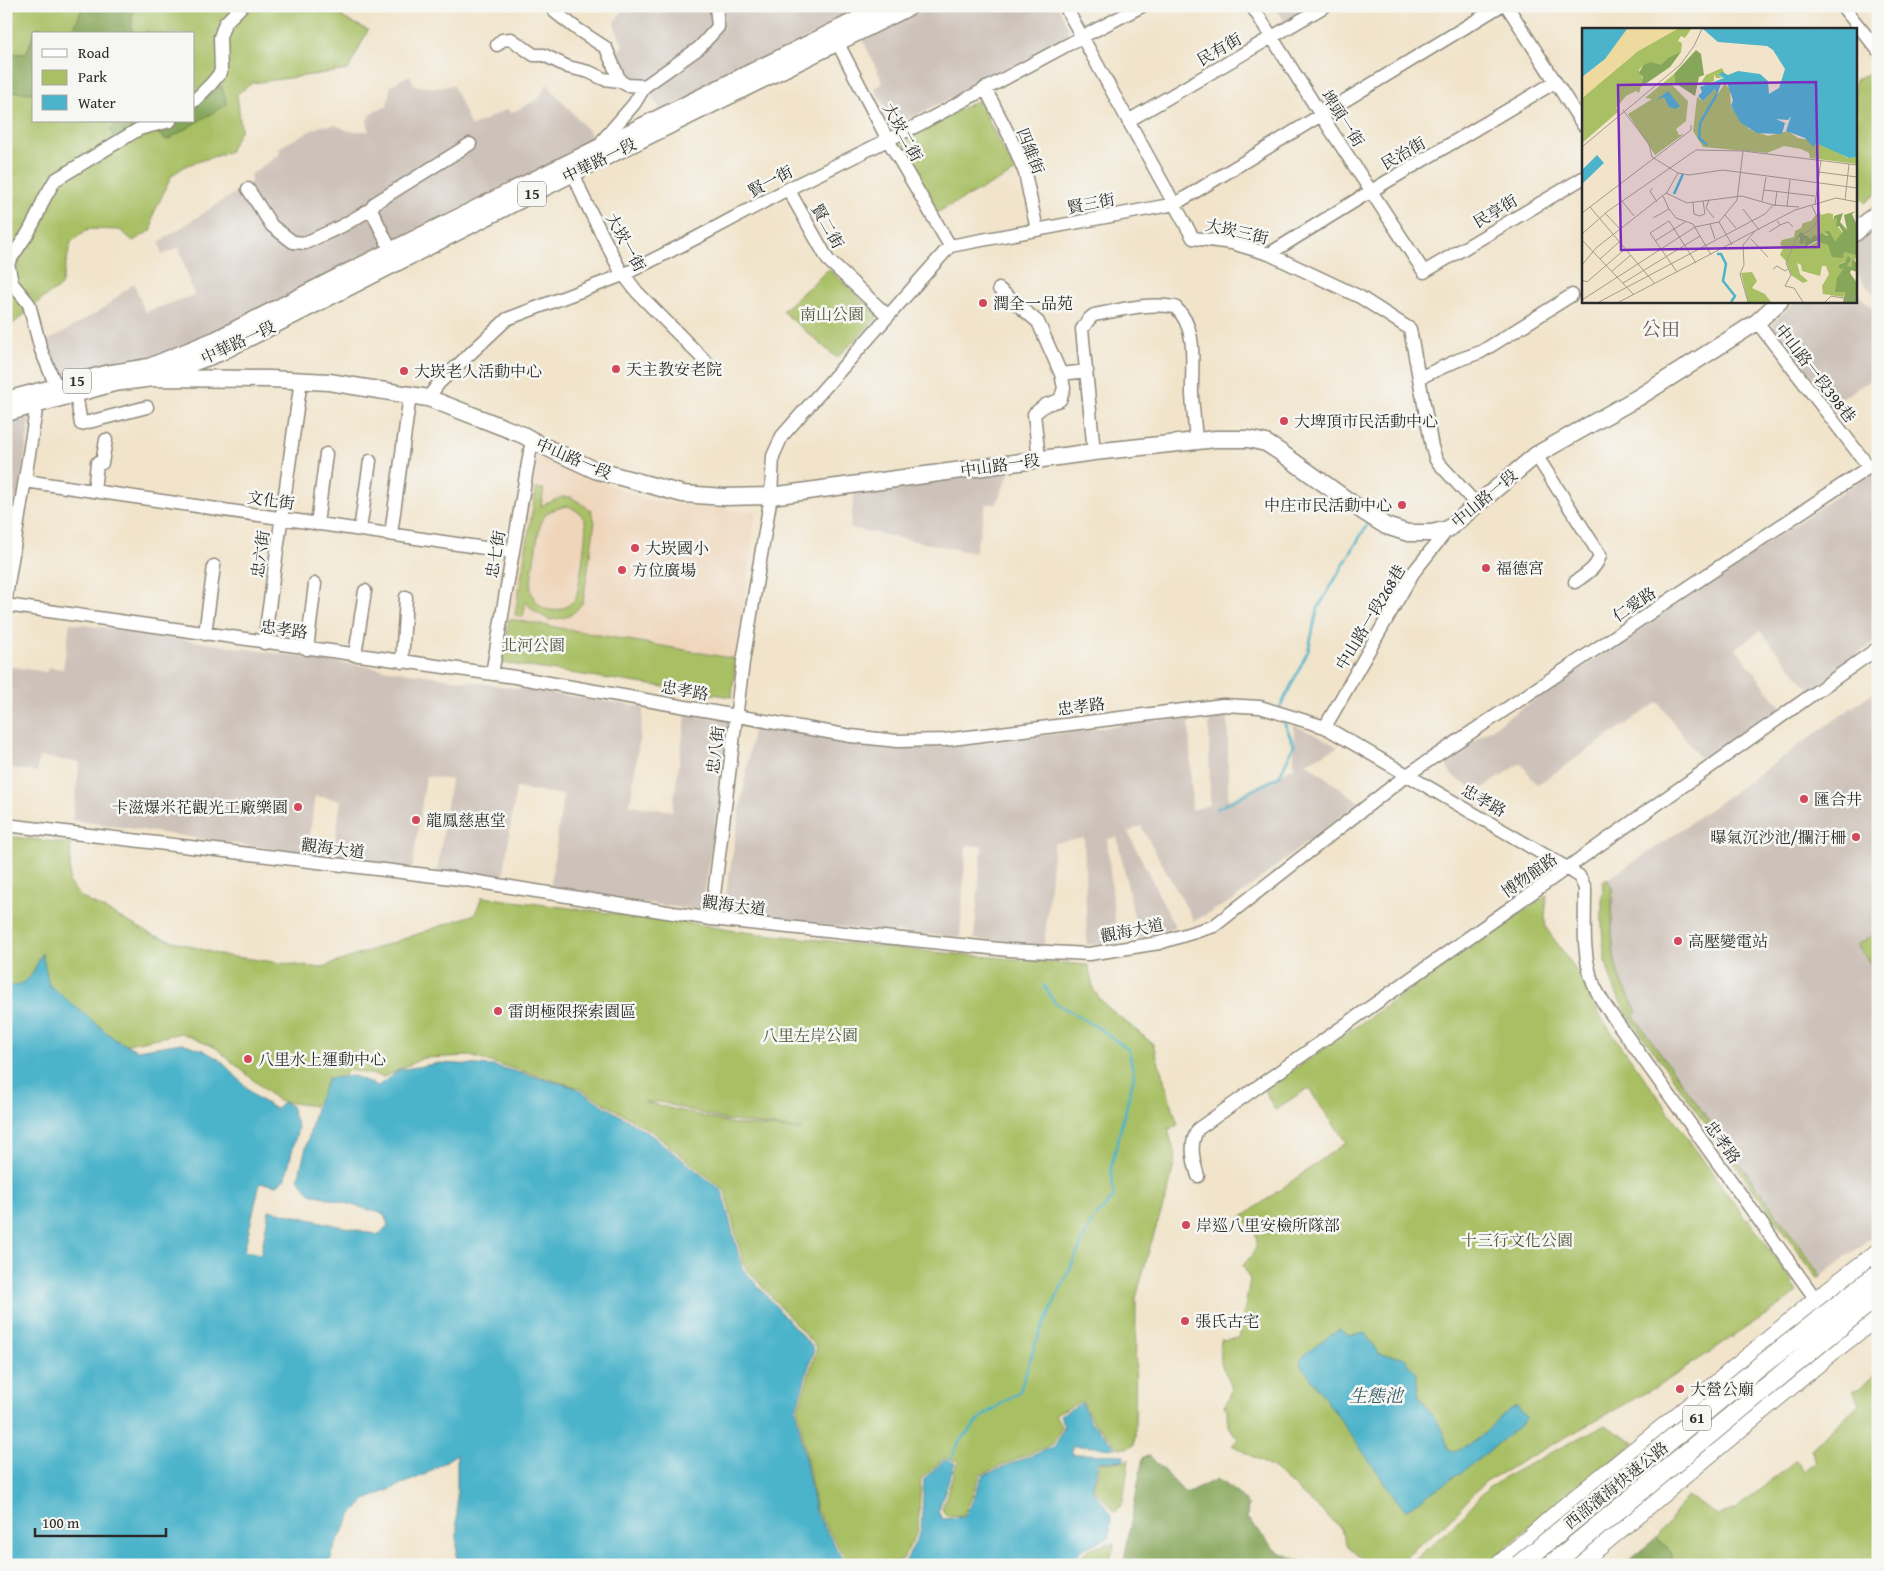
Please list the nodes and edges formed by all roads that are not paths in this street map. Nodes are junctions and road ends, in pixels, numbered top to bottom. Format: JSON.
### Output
{"nodes":[{"id":1,"x":242,"y":6,"type":"edge"},
{"id":2,"x":551,"y":6,"type":"edge"},
{"id":3,"x":716,"y":6,"type":"edge"},
{"id":4,"x":884,"y":6,"type":"edge"},
{"id":5,"x":911,"y":6,"type":"edge"},
{"id":6,"x":1065,"y":6,"type":"edge"},
{"id":7,"x":1142,"y":6,"type":"edge"},
{"id":8,"x":1252,"y":6,"type":"edge"},
{"id":9,"x":1325,"y":6,"type":"edge"},
{"id":10,"x":1500,"y":6,"type":"edge"},
{"id":11,"x":1507,"y":6,"type":"edge"},
{"id":12,"x":1847,"y":8,"type":"edge"},
{"id":13,"x":835,"y":37,"type":"junction"},
{"id":14,"x":1082,"y":37,"type":"junction"},
{"id":15,"x":1272,"y":37,"type":"junction"},
{"id":16,"x":497,"y":45,"type":"dead end"},
{"id":17,"x":1878,"y":50,"type":"edge"},
{"id":18,"x":620,"y":81,"type":"junction"},
{"id":19,"x":1555,"y":82,"type":"junction"},
{"id":20,"x":644,"y":86,"type":"junction"},
{"id":21,"x":985,"y":88,"type":"junction"},
{"id":22,"x":195,"y":100,"type":"edge"},
{"id":23,"x":1321,"y":115,"type":"junction"},
{"id":24,"x":1128,"y":121,"type":"junction"},
{"id":25,"x":166,"y":122,"type":"edge"},
{"id":26,"x":1582,"y":123,"type":"edge"},
{"id":27,"x":888,"y":140,"type":"junction"},
{"id":28,"x":470,"y":144,"type":"dead end"},
{"id":29,"x":606,"y":150,"type":"junction"},
{"id":30,"x":571,"y":168,"type":"junction"},
{"id":31,"x":1582,"y":179,"type":"edge"},
{"id":32,"x":248,"y":189,"type":"dead end"},
{"id":33,"x":788,"y":189,"type":"junction"},
{"id":34,"x":1371,"y":191,"type":"junction"},
{"id":35,"x":1175,"y":204,"type":"junction"},
{"id":36,"x":370,"y":209,"type":"junction"},
{"id":37,"x":1878,"y":212,"type":"edge"},
{"id":38,"x":1037,"y":230,"type":"junction"},
{"id":39,"x":1856,"y":232,"type":"edge"},
{"id":40,"x":950,"y":246,"type":"junction"},
{"id":41,"x":391,"y":250,"type":"junction"},
{"id":42,"x":1269,"y":254,"type":"junction"},
{"id":43,"x":1424,"y":272,"type":"joint"},
{"id":44,"x":623,"y":275,"type":"junction"},
{"id":45,"x":999,"y":289,"type":"dead end"},
{"id":46,"x":1572,"y":295,"type":"dead end"},
{"id":47,"x":1779,"y":302,"type":"edge"},
{"id":48,"x":888,"y":316,"type":"junction"},
{"id":49,"x":1756,"y":322,"type":"junction"},
{"id":50,"x":713,"y":369,"type":"dead end"},
{"id":51,"x":1087,"y":371,"type":"junction"},
{"id":52,"x":151,"y":372,"type":"junction"},
{"id":53,"x":1061,"y":374,"type":"junction"},
{"id":54,"x":1419,"y":378,"type":"junction"},
{"id":55,"x":301,"y":380,"type":"junction"},
{"id":56,"x":56,"y":386,"type":"junction"},
{"id":57,"x":76,"y":394,"type":"junction"},
{"id":58,"x":410,"y":395,"type":"junction"},
{"id":59,"x":36,"y":398,"type":"junction"},
{"id":60,"x":428,"y":398,"type":"junction"},
{"id":61,"x":6,"y":400,"type":"edge"},
{"id":62,"x":148,"y":407,"type":"dead end"},
{"id":63,"x":6,"y":413,"type":"edge"},
{"id":64,"x":106,"y":440,"type":"dead end"},
{"id":65,"x":532,"y":440,"type":"junction"},
{"id":66,"x":1196,"y":441,"type":"junction"},
{"id":67,"x":1094,"y":452,"type":"junction"},
{"id":68,"x":326,"y":454,"type":"dead end"},
{"id":69,"x":1536,"y":455,"type":"junction"},
{"id":70,"x":1039,"y":459,"type":"junction"},
{"id":71,"x":370,"y":461,"type":"dead end"},
{"id":72,"x":1873,"y":464,"type":"edge"},
{"id":73,"x":25,"y":481,"type":"junction"},
{"id":74,"x":94,"y":491,"type":"junction"},
{"id":75,"x":771,"y":496,"type":"junction"},
{"id":76,"x":1477,"y":505,"type":"junction"},
{"id":77,"x":282,"y":518,"type":"junction"},
{"id":78,"x":317,"y":524,"type":"junction"},
{"id":79,"x":1448,"y":529,"type":"junction"},
{"id":80,"x":360,"y":530,"type":"junction"},
{"id":81,"x":391,"y":534,"type":"junction"},
{"id":82,"x":512,"y":552,"type":"junction"},
{"id":83,"x":214,"y":566,"type":"dead end"},
{"id":84,"x":1574,"y":582,"type":"dead end"},
{"id":85,"x":315,"y":584,"type":"dead end"},
{"id":86,"x":364,"y":591,"type":"dead end"},
{"id":87,"x":6,"y":597,"type":"edge"},
{"id":88,"x":406,"y":597,"type":"dead end"},
{"id":89,"x":6,"y":605,"type":"edge"},
{"id":90,"x":205,"y":634,"type":"junction"},
{"id":91,"x":264,"y":643,"type":"junction"},
{"id":92,"x":1878,"y":648,"type":"edge"},
{"id":93,"x":307,"y":649,"type":"junction"},
{"id":94,"x":355,"y":655,"type":"junction"},
{"id":95,"x":402,"y":662,"type":"junction"},
{"id":96,"x":492,"y":674,"type":"junction"},
{"id":97,"x":736,"y":715,"type":"junction"},
{"id":98,"x":1325,"y":727,"type":"junction"},
{"id":99,"x":1407,"y":775,"type":"junction"},
{"id":100,"x":6,"y":825,"type":"edge"},
{"id":101,"x":1567,"y":868,"type":"junction"},
{"id":102,"x":711,"y":919,"type":"junction"},
{"id":103,"x":1198,"y":1176,"type":"dead end"},
{"id":104,"x":1878,"y":1253,"type":"edge"},
{"id":105,"x":1878,"y":1274,"type":"edge"},
{"id":106,"x":1878,"y":1294,"type":"edge"},
{"id":107,"x":1817,"y":1300,"type":"junction"},
{"id":108,"x":1878,"y":1315,"type":"edge"},
{"id":109,"x":1848,"y":1340,"type":"junction"},
{"id":110,"x":1500,"y":1565,"type":"edge"},
{"id":111,"x":1519,"y":1565,"type":"edge"},
{"id":112,"x":1551,"y":1565,"type":"edge"},
{"id":113,"x":1576,"y":1565,"type":"edge"}],
"edges":[{"from":1,"to":22,"type":"street"},
{"from":2,"to":18,"type":"street"},
{"from":3,"to":20,"type":"street"},
{"from":4,"to":13,"type":"main road","name":"中華路一段","number":"15"},
{"from":5,"to":13,"type":"main road","name":"中華路一段","number":"15"},
{"from":6,"to":14,"type":"street","name":"大崁三街"},
{"from":7,"to":14,"type":"street","name":"賢一街"},
{"from":8,"to":15,"type":"street","name":"埤頭一街"},
{"from":9,"to":15,"type":"street","name":"民有街"},
{"from":10,"to":23,"type":"street","name":"賢三街"},
{"from":11,"to":19,"type":"street"},
{"from":12,"to":17,"type":"street"},
{"from":13,"to":27,"type":"street","name":"大崁二街"},
{"from":13,"to":29,"type":"main road","name":"中華路一段","number":"15"},
{"from":14,"to":21,"type":"street","name":"賢一街"},
{"from":14,"to":24,"type":"street","name":"大崁三街"},
{"from":15,"to":23,"type":"street","name":"埤頭一街"},
{"from":15,"to":24,"type":"street","name":"民有街"},
{"from":16,"to":18,"type":"street"},
{"from":18,"to":20,"type":"street"},
{"from":19,"to":26,"type":"street"},
{"from":19,"to":34,"type":"street","name":"民治街"},
{"from":20,"to":29,"type":"street"},
{"from":21,"to":27,"type":"street","name":"賢一街"},
{"from":21,"to":38,"type":"street","name":"四維街"},
{"from":23,"to":34,"type":"street","name":"埤頭一街"},
{"from":23,"to":35,"type":"street","name":"賢三街"},
{"from":24,"to":35,"type":"street","name":"大崁三街"},
{"from":25,"to":56,"type":"street"},
{"from":27,"to":33,"type":"street","name":"賢一街"},
{"from":27,"to":40,"type":"street","name":"大崁二街"},
{"from":28,"to":36,"type":"street"},
{"from":29,"to":30,"type":"main road","name":"中華路一段","number":"15"},
{"from":30,"to":41,"type":"main road","name":"中華路一段","number":"15"},
{"from":30,"to":44,"type":"street","name":"大崁一街"},
{"from":30,"to":52,"type":"main road","name":"中華路一段","number":"15"},
{"from":31,"to":43,"type":"street","name":"民享街"},
{"from":32,"to":36,"type":"street"},
{"from":33,"to":44,"type":"street","name":"賢一街"},
{"from":33,"to":48,"type":"street","name":"賢二街"},
{"from":34,"to":42,"type":"street","name":"民治街"},
{"from":34,"to":43,"type":"street","name":"埤頭一街"},
{"from":35,"to":38,"type":"street","name":"賢三街"},
{"from":35,"to":42,"type":"street","name":"大崁三街"},
{"from":36,"to":41,"type":"street"},
{"from":37,"to":39,"type":"main road"},
{"from":38,"to":40,"type":"street","name":"賢三街"},
{"from":40,"to":48,"type":"street"},
{"from":41,"to":52,"type":"main road","name":"中華路一段","number":"15"},
{"from":42,"to":54,"type":"street","name":"大崁三街"},
{"from":44,"to":50,"type":"street","name":"大崁一街"},
{"from":44,"to":60,"type":"street","name":"賢一街"},
{"from":45,"to":53,"type":"street"},
{"from":46,"to":54,"type":"street"},
{"from":47,"to":49,"type":"main road","name":"中山路一段"},
{"from":48,"to":75,"type":"street"},
{"from":49,"to":69,"type":"main road","name":"中山路一段"},
{"from":49,"to":72,"type":"street","name":"中山路一段398巷"},
{"from":51,"to":53,"type":"street"},
{"from":51,"to":66,"type":"street"},
{"from":51,"to":67,"type":"street"},
{"from":52,"to":55,"type":"main road","name":"中山路一段"},
{"from":52,"to":56,"type":"main road","number":"15"},
{"from":52,"to":57,"type":"main road","number":"15"},
{"from":53,"to":70,"type":"street"},
{"from":54,"to":76,"type":"street","name":"大崁三街"},
{"from":55,"to":58,"type":"main road","name":"中山路一段"},
{"from":55,"to":77,"type":"street","name":"忠六街"},
{"from":56,"to":59,"type":"main road","number":"15"},
{"from":57,"to":59,"type":"main road","number":"15"},
{"from":57,"to":62,"type":"street"},
{"from":58,"to":60,"type":"main road","name":"中山路一段"},
{"from":58,"to":81,"type":"street"},
{"from":59,"to":61,"type":"main road","number":"15"},
{"from":59,"to":63,"type":"main road","number":"15"},
{"from":59,"to":73,"type":"street"},
{"from":60,"to":65,"type":"main road","name":"中山路一段"},
{"from":64,"to":74,"type":"street"},
{"from":65,"to":75,"type":"main road","name":"中山路一段"},
{"from":65,"to":82,"type":"street","name":"忠七街"},
{"from":66,"to":67,"type":"main road","name":"中山路一段"},
{"from":66,"to":79,"type":"main road","name":"中山路一段"},
{"from":67,"to":70,"type":"main road","name":"中山路一段"},
{"from":68,"to":78,"type":"street"},
{"from":69,"to":76,"type":"main road","name":"中山路一段"},
{"from":69,"to":84,"type":"street"},
{"from":70,"to":75,"type":"main road","name":"中山路一段"},
{"from":71,"to":80,"type":"street"},
{"from":72,"to":99,"type":"street","name":"仁愛路"},
{"from":73,"to":74,"type":"street","name":"文化街"},
{"from":73,"to":87,"type":"street"},
{"from":74,"to":77,"type":"street","name":"文化街"},
{"from":75,"to":97,"type":"street","name":"忠八街"},
{"from":76,"to":79,"type":"main road","name":"中山路一段"},
{"from":77,"to":78,"type":"street","name":"文化街"},
{"from":77,"to":91,"type":"street","name":"忠六街"},
{"from":78,"to":80,"type":"street","name":"文化街"},
{"from":79,"to":98,"type":"street","name":"中山路一段268巷"},
{"from":80,"to":81,"type":"street","name":"文化街"},
{"from":81,"to":82,"type":"street","name":"文化街"},
{"from":82,"to":96,"type":"street","name":"忠七街"},
{"from":83,"to":90,"type":"street"},
{"from":85,"to":93,"type":"street"},
{"from":86,"to":94,"type":"street"},
{"from":88,"to":95,"type":"street"},
{"from":89,"to":90,"type":"street","name":"忠孝路"},
{"from":90,"to":91,"type":"street","name":"忠孝路"},
{"from":91,"to":93,"type":"street","name":"忠孝路"},
{"from":92,"to":101,"type":"street","name":"博物館路"},
{"from":93,"to":94,"type":"street","name":"忠孝路"},
{"from":94,"to":95,"type":"street","name":"忠孝路"},
{"from":95,"to":96,"type":"street","name":"忠孝路"},
{"from":96,"to":97,"type":"street","name":"忠孝路"},
{"from":97,"to":98,"type":"street","name":"忠孝路"},
{"from":97,"to":102,"type":"street","name":"忠八街"},
{"from":98,"to":99,"type":"street","name":"忠孝路"},
{"from":99,"to":101,"type":"street","name":"忠孝路"},
{"from":99,"to":102,"type":"street","name":"觀海大道"},
{"from":100,"to":102,"type":"street","name":"觀海大道"},
{"from":101,"to":103,"type":"street","name":"博物館路"},
{"from":101,"to":107,"type":"street","name":"忠孝路"},
{"from":104,"to":107,"type":"highway"},
{"from":105,"to":111,"type":"highway","name":"西部濱海快速公路","number":"61","bridge":true},
{"from":106,"to":112,"type":"highway","name":"西部濱海快速公路","number":"61","bridge":true},
{"from":107,"to":109,"type":"street","name":"忠孝路"},
{"from":107,"to":110,"type":"highway"},
{"from":108,"to":109,"type":"highway"},
{"from":109,"to":113,"type":"highway"}]}
